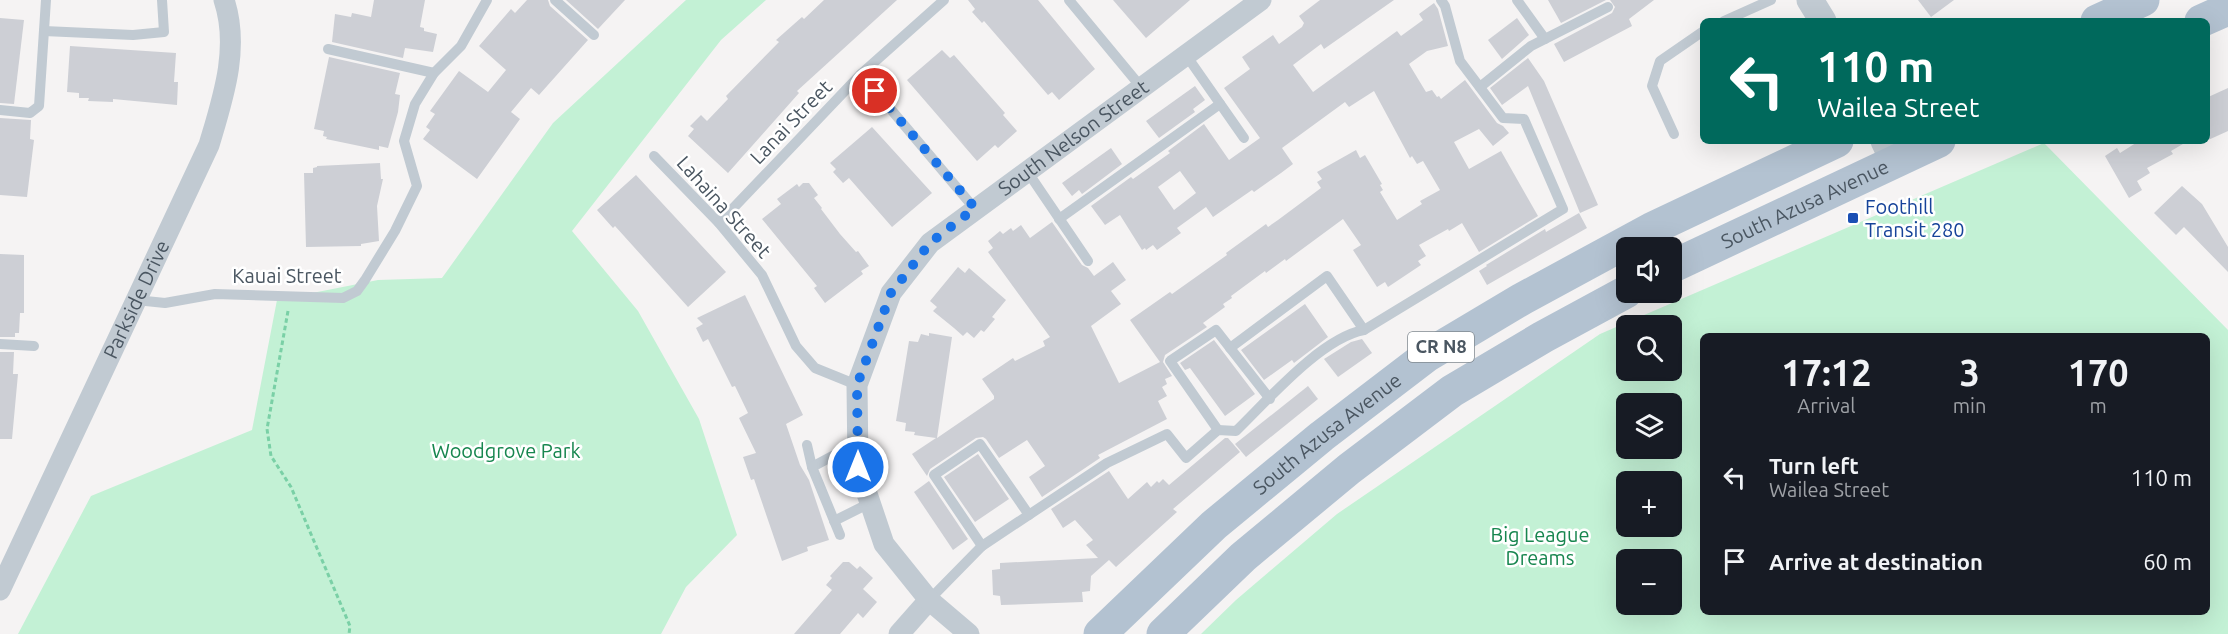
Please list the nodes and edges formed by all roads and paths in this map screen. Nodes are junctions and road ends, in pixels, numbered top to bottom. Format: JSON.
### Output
{"nodes":[{"id":1,"x":46,"y":0,"type":"edge"},
{"id":2,"x":162,"y":0,"type":"edge"},
{"id":3,"x":224,"y":0,"type":"edge"},
{"id":4,"x":487,"y":0,"type":"edge"},
{"id":5,"x":555,"y":0,"type":"edge"},
{"id":6,"x":944,"y":0,"type":"edge"},
{"id":7,"x":1068,"y":0,"type":"edge"},
{"id":8,"x":1261,"y":0,"type":"edge"},
{"id":9,"x":1441,"y":0,"type":"edge"},
{"id":10,"x":1517,"y":0,"type":"edge"},
{"id":11,"x":1771,"y":0,"type":"edge"},
{"id":12,"x":1810,"y":0,"type":"edge"},
{"id":13,"x":2143,"y":0,"type":"edge"},
{"id":14,"x":1608,"y":7,"type":"dead end"},
{"id":15,"x":2228,"y":9,"type":"edge"},
{"id":16,"x":1731,"y":18,"type":"edge"},
{"id":17,"x":1821,"y":18,"type":"edge"},
{"id":18,"x":2104,"y":18,"type":"edge"},
{"id":19,"x":2208,"y":18,"type":"edge"},
{"id":20,"x":44,"y":31,"type":"junction"},
{"id":21,"x":1700,"y":33,"type":"edge"},
{"id":22,"x":594,"y":35,"type":"dead end"},
{"id":23,"x":1545,"y":39,"type":"junction"},
{"id":24,"x":328,"y":49,"type":"dead end"},
{"id":25,"x":1185,"y":55,"type":"junction"},
{"id":26,"x":434,"y":73,"type":"junction"},
{"id":27,"x":861,"y":74,"type":"junction"},
{"id":28,"x":1141,"y":87,"type":"junction"},
{"id":29,"x":1480,"y":87,"type":"junction"},
{"id":30,"x":1220,"y":104,"type":"junction"},
{"id":31,"x":0,"y":110,"type":"edge"},
{"id":32,"x":1674,"y":134,"type":"dead end"},
{"id":33,"x":1244,"y":138,"type":"dead end"},
{"id":34,"x":1831,"y":144,"type":"edge"},
{"id":35,"x":1924,"y":144,"type":"edge"},
{"id":36,"x":1889,"y":151,"type":"edge"},
{"id":37,"x":654,"y":156,"type":"dead end"},
{"id":38,"x":1027,"y":171,"type":"junction"},
{"id":39,"x":975,"y":208,"type":"junction"},
{"id":40,"x":1059,"y":219,"type":"junction"},
{"id":41,"x":719,"y":223,"type":"junction"},
{"id":42,"x":1088,"y":261,"type":"dead end"},
{"id":43,"x":1682,"y":261,"type":"edge"},
{"id":44,"x":1616,"y":297,"type":"edge"},
{"id":45,"x":136,"y":300,"type":"junction"},
{"id":46,"x":288,"y":309,"type":"dead end"},
{"id":47,"x":1364,"y":330,"type":"junction"},
{"id":48,"x":0,"y":344,"type":"edge"},
{"id":49,"x":34,"y":346,"type":"dead end"},
{"id":50,"x":1230,"y":348,"type":"junction"},
{"id":51,"x":857,"y":385,"type":"junction"},
{"id":52,"x":1270,"y":399,"type":"junction"},
{"id":53,"x":1218,"y":430,"type":"junction"},
{"id":54,"x":858,"y":443,"type":"junction"},
{"id":55,"x":807,"y":445,"type":"dead end"},
{"id":56,"x":812,"y":467,"type":"junction"},
{"id":57,"x":870,"y":503,"type":"junction"},
{"id":58,"x":1029,"y":515,"type":"junction"},
{"id":59,"x":834,"y":521,"type":"junction"},
{"id":60,"x":840,"y":535,"type":"dead end"},
{"id":61,"x":982,"y":546,"type":"junction"},
{"id":62,"x":0,"y":590,"type":"edge"},
{"id":63,"x":929,"y":600,"type":"junction"},
{"id":64,"x":349,"y":634,"type":"edge"},
{"id":65,"x":899,"y":634,"type":"edge"},
{"id":66,"x":969,"y":634,"type":"edge"},
{"id":67,"x":1100,"y":634,"type":"edge"},
{"id":68,"x":1163,"y":634,"type":"edge"}],
"edges":[{"from":1,"to":20,"type":"lane"},
{"from":2,"to":20,"type":"lane"},
{"from":3,"to":45,"type":"street","name":"Parkside Drive"},
{"from":4,"to":26,"type":"lane","name":"Kauai Street"},
{"from":5,"to":22,"type":"lane"},
{"from":6,"to":27,"type":"lane","name":"Lanai Street"},
{"from":7,"to":28,"type":"lane"},
{"from":8,"to":25,"type":"street","name":"South Nelson Street"},
{"from":9,"to":29,"type":"lane"},
{"from":10,"to":23,"type":"lane"},
{"from":11,"to":16,"type":"lane"},
{"from":12,"to":17,"type":"street"},
{"from":13,"to":18,"type":"main road"},
{"from":14,"to":23,"type":"lane"},
{"from":15,"to":19,"type":"main road"},
{"from":20,"to":31,"type":"lane"},
{"from":21,"to":32,"type":"lane"},
{"from":23,"to":29,"type":"lane"},
{"from":24,"to":26,"type":"lane"},
{"from":25,"to":28,"type":"street","name":"South Nelson Street"},
{"from":25,"to":30,"type":"lane"},
{"from":26,"to":45,"type":"lane","name":"Kauai Street"},
{"from":27,"to":39,"type":"lane"},
{"from":27,"to":41,"type":"lane","name":"Lanai Street"},
{"from":28,"to":38,"type":"street","name":"South Nelson Street"},
{"from":29,"to":47,"type":"lane"},
{"from":30,"to":33,"type":"lane"},
{"from":30,"to":40,"type":"lane"},
{"from":34,"to":67,"type":"main road","name":"South Azusa Avenue","number":"CR N8"},
{"from":35,"to":36,"type":"main road","name":"South Azusa Avenue"},
{"from":36,"to":43,"type":"main road","name":"South Azusa Avenue"},
{"from":37,"to":41,"type":"lane","name":"Lahaina Street"},
{"from":38,"to":39,"type":"street","name":"South Nelson Street"},
{"from":38,"to":40,"type":"lane"},
{"from":39,"to":51,"type":"street","name":"South Nelson Street"},
{"from":40,"to":42,"type":"lane"},
{"from":41,"to":51,"type":"lane","name":"Lahaina Street"},
{"from":44,"to":68,"type":"main road","number":"CR N8"},
{"from":45,"to":62,"type":"street","name":"Parkside Drive"},
{"from":46,"to":64,"type":"path"},
{"from":47,"to":50,"type":"lane"},
{"from":47,"to":52,"type":"lane"},
{"from":48,"to":49,"type":"lane"},
{"from":50,"to":52,"type":"lane"},
{"from":50,"to":53,"type":"lane"},
{"from":51,"to":54,"type":"street","name":"South Nelson Street"},
{"from":52,"to":53,"type":"lane"},
{"from":53,"to":58,"type":"lane"},
{"from":54,"to":56,"type":"lane"},
{"from":54,"to":57,"type":"street","name":"South Nelson Street"},
{"from":55,"to":56,"type":"lane"},
{"from":56,"to":59,"type":"lane"},
{"from":57,"to":59,"type":"lane"},
{"from":57,"to":63,"type":"street","name":"South Nelson Street"},
{"from":58,"to":61,"type":"lane"},
{"from":58,"to":61,"type":"lane"},
{"from":59,"to":60,"type":"lane"},
{"from":61,"to":63,"type":"lane"},
{"from":63,"to":65,"type":"street"},
{"from":63,"to":66,"type":"street","name":"South Nelson Street"}]}
